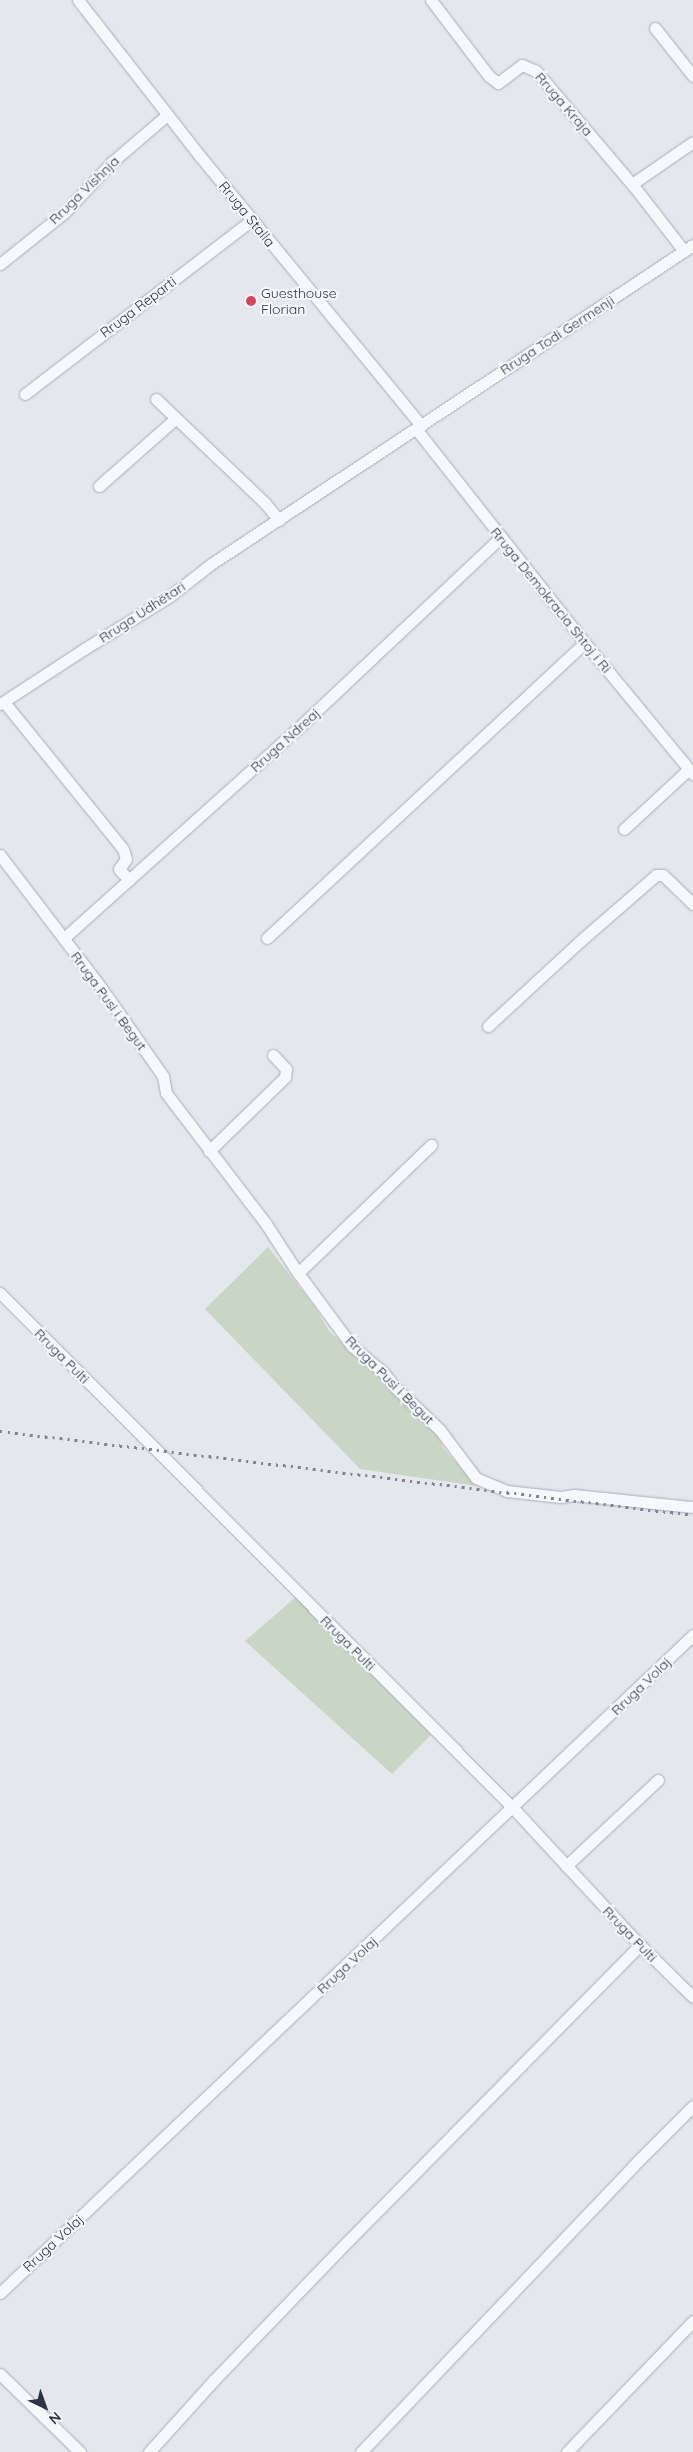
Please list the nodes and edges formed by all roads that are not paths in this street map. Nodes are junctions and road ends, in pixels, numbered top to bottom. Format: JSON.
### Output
{"nodes":[{"id":1,"x":78,"y":0,"type":"edge"},
{"id":2,"x":431,"y":0,"type":"edge"},
{"id":3,"x":655,"y":28,"type":"dead end"},
{"id":4,"x":693,"y":76,"type":"edge"},
{"id":5,"x":167,"y":115,"type":"junction"},
{"id":6,"x":693,"y":142,"type":"edge"},
{"id":7,"x":632,"y":184,"type":"junction"},
{"id":8,"x":252,"y":220,"type":"junction"},
{"id":9,"x":688,"y":248,"type":"edge"},
{"id":10,"x":0,"y":264,"type":"edge"},
{"id":11,"x":25,"y":394,"type":"dead end"},
{"id":12,"x":156,"y":399,"type":"dead end"},
{"id":13,"x":175,"y":419,"type":"junction"},
{"id":14,"x":418,"y":427,"type":"junction"},
{"id":15,"x":99,"y":486,"type":"dead end"},
{"id":16,"x":279,"y":520,"type":"junction"},
{"id":17,"x":501,"y":538,"type":"junction"},
{"id":18,"x":585,"y":643,"type":"junction"},
{"id":19,"x":2,"y":703,"type":"edge"},
{"id":20,"x":691,"y":772,"type":"edge"},
{"id":21,"x":624,"y":830,"type":"dead end"},
{"id":22,"x":0,"y":856,"type":"edge"},
{"id":23,"x":129,"y":880,"type":"junction"},
{"id":24,"x":693,"y":904,"type":"edge"},
{"id":25,"x":64,"y":938,"type":"junction"},
{"id":26,"x":267,"y":938,"type":"dead end"},
{"id":27,"x":488,"y":1026,"type":"dead end"},
{"id":28,"x":273,"y":1055,"type":"dead end"},
{"id":29,"x":431,"y":1145,"type":"dead end"},
{"id":30,"x":209,"y":1151,"type":"junction"},
{"id":31,"x":298,"y":1272,"type":"junction"},
{"id":32,"x":0,"y":1292,"type":"edge"},
{"id":33,"x":693,"y":1507,"type":"edge"},
{"id":34,"x":693,"y":1635,"type":"edge"},
{"id":35,"x":658,"y":1780,"type":"dead end"},
{"id":36,"x":514,"y":1808,"type":"junction"},
{"id":37,"x":566,"y":1866,"type":"junction"},
{"id":38,"x":640,"y":1944,"type":"junction"},
{"id":39,"x":693,"y":1996,"type":"edge"},
{"id":40,"x":693,"y":2106,"type":"edge"},
{"id":41,"x":0,"y":2293,"type":"edge"},
{"id":42,"x":693,"y":2321,"type":"edge"},
{"id":43,"x":0,"y":2374,"type":"edge"},
{"id":44,"x":80,"y":2452,"type":"edge"},
{"id":45,"x":149,"y":2452,"type":"edge"},
{"id":46,"x":360,"y":2452,"type":"edge"},
{"id":47,"x":567,"y":2452,"type":"edge"}],
"edges":[{"from":1,"to":5,"type":"street","name":"Rruga Stalla"},
{"from":2,"to":7,"type":"street","name":"Rruga Kraja"},
{"from":3,"to":4,"type":"street"},
{"from":5,"to":8,"type":"street","name":"Rruga Stalla"},
{"from":5,"to":10,"type":"street","name":"Rruga Vishnja"},
{"from":6,"to":7,"type":"street"},
{"from":7,"to":9,"type":"street","name":"Rruga Kraja"},
{"from":8,"to":11,"type":"street","name":"Rruga Reparti"},
{"from":8,"to":14,"type":"street","name":"Rruga Stalla"},
{"from":9,"to":14,"type":"street","name":"Rruga Todi Germenji"},
{"from":12,"to":13,"type":"street"},
{"from":13,"to":15,"type":"street"},
{"from":13,"to":16,"type":"street"},
{"from":14,"to":16,"type":"street","name":"Rruga Udhëtari"},
{"from":14,"to":17,"type":"street","name":"Rruga Demokracia Shtoj i Ri"},
{"from":16,"to":19,"type":"street","name":"Rruga Udhëtari"},
{"from":17,"to":18,"type":"street","name":"Rruga Demokracia Shtoj i Ri"},
{"from":17,"to":23,"type":"street","name":"Rruga Ndreaj"},
{"from":18,"to":20,"type":"street","name":"Rruga Demokracia Shtoj i Ri"},
{"from":18,"to":26,"type":"street"},
{"from":19,"to":23,"type":"street","name":"Rruga Udhëtari"},
{"from":20,"to":21,"type":"street","name":"Rruga Demokracia Shtoj i Ri"},
{"from":22,"to":25,"type":"street","name":"Rruga Pusi i Begut"},
{"from":23,"to":25,"type":"street","name":"Rruga Ndreaj"},
{"from":24,"to":27,"type":"street"},
{"from":25,"to":30,"type":"street","name":"Rruga Pusi i Begut"},
{"from":28,"to":30,"type":"street"},
{"from":29,"to":31,"type":"street"},
{"from":30,"to":31,"type":"street","name":"Rruga Pusi i Begut"},
{"from":31,"to":33,"type":"street","name":"Rruga Pusi i Begut"},
{"from":32,"to":36,"type":"street","name":"Rruga Pulti"},
{"from":34,"to":36,"type":"street","name":"Rruga Volaj"},
{"from":35,"to":37,"type":"street"},
{"from":36,"to":37,"type":"street","name":"Rruga Pulti"},
{"from":36,"to":41,"type":"street","name":"Rruga Volaj"},
{"from":37,"to":38,"type":"street","name":"Rruga Pulti"},
{"from":38,"to":39,"type":"street","name":"Rruga Pulti"},
{"from":38,"to":45,"type":"street"},
{"from":40,"to":46,"type":"street"},
{"from":42,"to":47,"type":"street"},
{"from":43,"to":44,"type":"street"}]}
